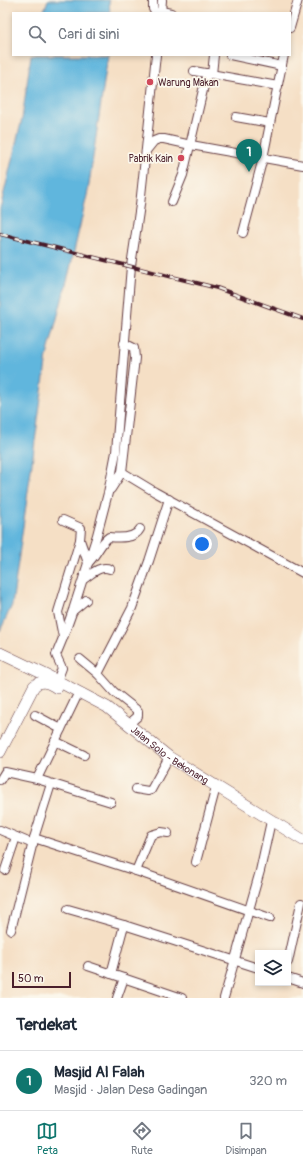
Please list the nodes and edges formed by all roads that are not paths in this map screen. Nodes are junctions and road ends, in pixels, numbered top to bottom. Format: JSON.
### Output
{"nodes":[{"id":1,"x":153,"y":0,"type":"edge"},
{"id":2,"x":162,"y":0,"type":"edge"},
{"id":3,"x":298,"y":0,"type":"edge"},
{"id":4,"x":159,"y":12,"type":"edge"},
{"id":5,"x":291,"y":24,"type":"edge"},
{"id":6,"x":156,"y":56,"type":"edge"},
{"id":7,"x":214,"y":56,"type":"edge"},
{"id":8,"x":235,"y":56,"type":"edge"},
{"id":9,"x":284,"y":56,"type":"edge"},
{"id":10,"x":282,"y":66,"type":"junction"},
{"id":11,"x":194,"y":71,"type":"dead end"},
{"id":12,"x":210,"y":73,"type":"junction"},
{"id":13,"x":278,"y":86,"type":"junction"},
{"id":14,"x":236,"y":116,"type":"dead end"},
{"id":15,"x":270,"y":123,"type":"junction"},
{"id":16,"x":191,"y":145,"type":"junction"},
{"id":17,"x":146,"y":152,"type":"junction"},
{"id":18,"x":263,"y":158,"type":"junction"},
{"id":19,"x":303,"y":165,"type":"edge"},
{"id":20,"x":172,"y":202,"type":"dead end"},
{"id":21,"x":243,"y":233,"type":"dead end"},
{"id":22,"x":124,"y":344,"type":"junction"},
{"id":23,"x":122,"y":472,"type":"junction"},
{"id":24,"x":108,"y":493,"type":"junction"},
{"id":25,"x":169,"y":499,"type":"junction"},
{"id":26,"x":63,"y":520,"type":"dead end"},
{"id":27,"x":140,"y":529,"type":"dead end"},
{"id":28,"x":80,"y":540,"type":"junction"},
{"id":29,"x":88,"y":563,"type":"junction"},
{"id":30,"x":110,"y":569,"type":"dead end"},
{"id":31,"x":303,"y":573,"type":"edge"},
{"id":32,"x":84,"y":579,"type":"junction"},
{"id":33,"x":86,"y":600,"type":"dead end"},
{"id":34,"x":73,"y":610,"type":"junction"},
{"id":35,"x":63,"y":638,"type":"junction"},
{"id":36,"x":0,"y":653,"type":"edge"},
{"id":37,"x":80,"y":659,"type":"dead end"},
{"id":38,"x":98,"y":674,"type":"junction"},
{"id":39,"x":57,"y":681,"type":"junction"},
{"id":40,"x":76,"y":698,"type":"junction"},
{"id":41,"x":35,"y":715,"type":"dead end"},
{"id":42,"x":129,"y":724,"type":"junction"},
{"id":43,"x":61,"y":729,"type":"junction"},
{"id":44,"x":139,"y":732,"type":"junction"},
{"id":45,"x":55,"y":741,"type":"junction"},
{"id":46,"x":0,"y":752,"type":"edge"},
{"id":47,"x":84,"y":755,"type":"dead end"},
{"id":48,"x":169,"y":756,"type":"junction"},
{"id":49,"x":36,"y":779,"type":"junction"},
{"id":50,"x":0,"y":780,"type":"edge"},
{"id":51,"x":51,"y":784,"type":"junction"},
{"id":52,"x":216,"y":787,"type":"junction"},
{"id":53,"x":136,"y":789,"type":"dead end"},
{"id":54,"x":111,"y":802,"type":"dead end"},
{"id":55,"x":272,"y":820,"type":"junction"},
{"id":56,"x":0,"y":830,"type":"edge"},
{"id":57,"x":168,"y":833,"type":"dead end"},
{"id":58,"x":16,"y":837,"type":"junction"},
{"id":59,"x":303,"y":840,"type":"edge"},
{"id":60,"x":34,"y":841,"type":"junction"},
{"id":61,"x":196,"y":862,"type":"dead end"},
{"id":62,"x":5,"y":870,"type":"dead end"},
{"id":63,"x":136,"y":871,"type":"junction"},
{"id":64,"x":301,"y":903,"type":"dead end"},
{"id":65,"x":68,"y":909,"type":"dead end"},
{"id":66,"x":248,"y":911,"type":"junction"},
{"id":67,"x":270,"y":918,"type":"dead end"},
{"id":68,"x":124,"y":925,"type":"junction"},
{"id":69,"x":11,"y":930,"type":"dead end"},
{"id":70,"x":291,"y":950,"type":"edge"},
{"id":71,"x":235,"y":961,"type":"junction"},
{"id":72,"x":88,"y":966,"type":"dead end"},
{"id":73,"x":255,"y":967,"type":"edge"},
{"id":74,"x":111,"y":974,"type":"junction"},
{"id":75,"x":124,"y":978,"type":"junction"},
{"id":76,"x":291,"y":979,"type":"edge"},
{"id":77,"x":303,"y":983,"type":"edge"},
{"id":78,"x":117,"y":998,"type":"edge"},
{"id":79,"x":182,"y":998,"type":"edge"},
{"id":80,"x":224,"y":998,"type":"edge"}],
"edges":[{"from":1,"to":4,"type":"street"},
{"from":2,"to":4,"type":"street"},
{"from":3,"to":5,"type":"street"},
{"from":6,"to":17,"type":"street"},
{"from":7,"to":12,"type":"street"},
{"from":8,"to":10,"type":"street"},
{"from":9,"to":10,"type":"street"},
{"from":10,"to":13,"type":"street"},
{"from":11,"to":12,"type":"street"},
{"from":12,"to":13,"type":"street"},
{"from":12,"to":16,"type":"street"},
{"from":13,"to":15,"type":"street"},
{"from":14,"to":15,"type":"street"},
{"from":15,"to":18,"type":"street"},
{"from":16,"to":17,"type":"street"},
{"from":16,"to":18,"type":"street"},
{"from":16,"to":20,"type":"street"},
{"from":17,"to":22,"type":"street"},
{"from":18,"to":19,"type":"street"},
{"from":18,"to":21,"type":"street"},
{"from":22,"to":23,"type":"street"},
{"from":22,"to":24,"type":"street"},
{"from":23,"to":24,"type":"street"},
{"from":23,"to":25,"type":"street"},
{"from":24,"to":29,"type":"street"},
{"from":25,"to":31,"type":"street"},
{"from":25,"to":38,"type":"street"},
{"from":26,"to":28,"type":"street"},
{"from":27,"to":29,"type":"street"},
{"from":28,"to":29,"type":"street"},
{"from":28,"to":35,"type":"street"},
{"from":29,"to":32,"type":"street"},
{"from":30,"to":32,"type":"street"},
{"from":32,"to":34,"type":"street"},
{"from":33,"to":34,"type":"street"},
{"from":34,"to":35,"type":"street"},
{"from":35,"to":39,"type":"street"},
{"from":36,"to":39,"type":"main road","name":"Jalan Solo - Bekonang"},
{"from":37,"to":38,"type":"street"},
{"from":38,"to":42,"type":"street"},
{"from":39,"to":42,"type":"main road","name":"Jalan Solo - Bekonang"},
{"from":40,"to":43,"type":"street"},
{"from":40,"to":44,"type":"main road"},
{"from":40,"to":46,"type":"main road"},
{"from":41,"to":43,"type":"street"},
{"from":42,"to":44,"type":"main road","name":"Jalan Solo - Bekonang"},
{"from":43,"to":45,"type":"street"},
{"from":44,"to":48,"type":"main road","name":"Jalan Solo - Bekonang"},
{"from":45,"to":47,"type":"street"},
{"from":45,"to":49,"type":"street"},
{"from":48,"to":52,"type":"main road","name":"Jalan Solo - Bekonang"},
{"from":48,"to":53,"type":"street"},
{"from":49,"to":50,"type":"street"},
{"from":49,"to":51,"type":"street"},
{"from":51,"to":54,"type":"street"},
{"from":51,"to":60,"type":"street"},
{"from":52,"to":55,"type":"main road","name":"Jalan Solo - Bekonang"},
{"from":52,"to":61,"type":"street"},
{"from":55,"to":59,"type":"main road","name":"Jalan Solo - Bekonang"},
{"from":55,"to":66,"type":"street"},
{"from":56,"to":58,"type":"street"},
{"from":57,"to":63,"type":"street"},
{"from":58,"to":60,"type":"street"},
{"from":58,"to":62,"type":"street"},
{"from":60,"to":63,"type":"street"},
{"from":60,"to":69,"type":"street"},
{"from":63,"to":66,"type":"street"},
{"from":64,"to":70,"type":"street"},
{"from":65,"to":68,"type":"street"},
{"from":66,"to":67,"type":"street"},
{"from":66,"to":71,"type":"street"},
{"from":68,"to":71,"type":"street"},
{"from":68,"to":74,"type":"street"},
{"from":71,"to":73,"type":"street"},
{"from":71,"to":80,"type":"street"},
{"from":72,"to":74,"type":"street"},
{"from":74,"to":75,"type":"street"},
{"from":75,"to":78,"type":"street"},
{"from":75,"to":79,"type":"street"},
{"from":76,"to":77,"type":"street"}]}
